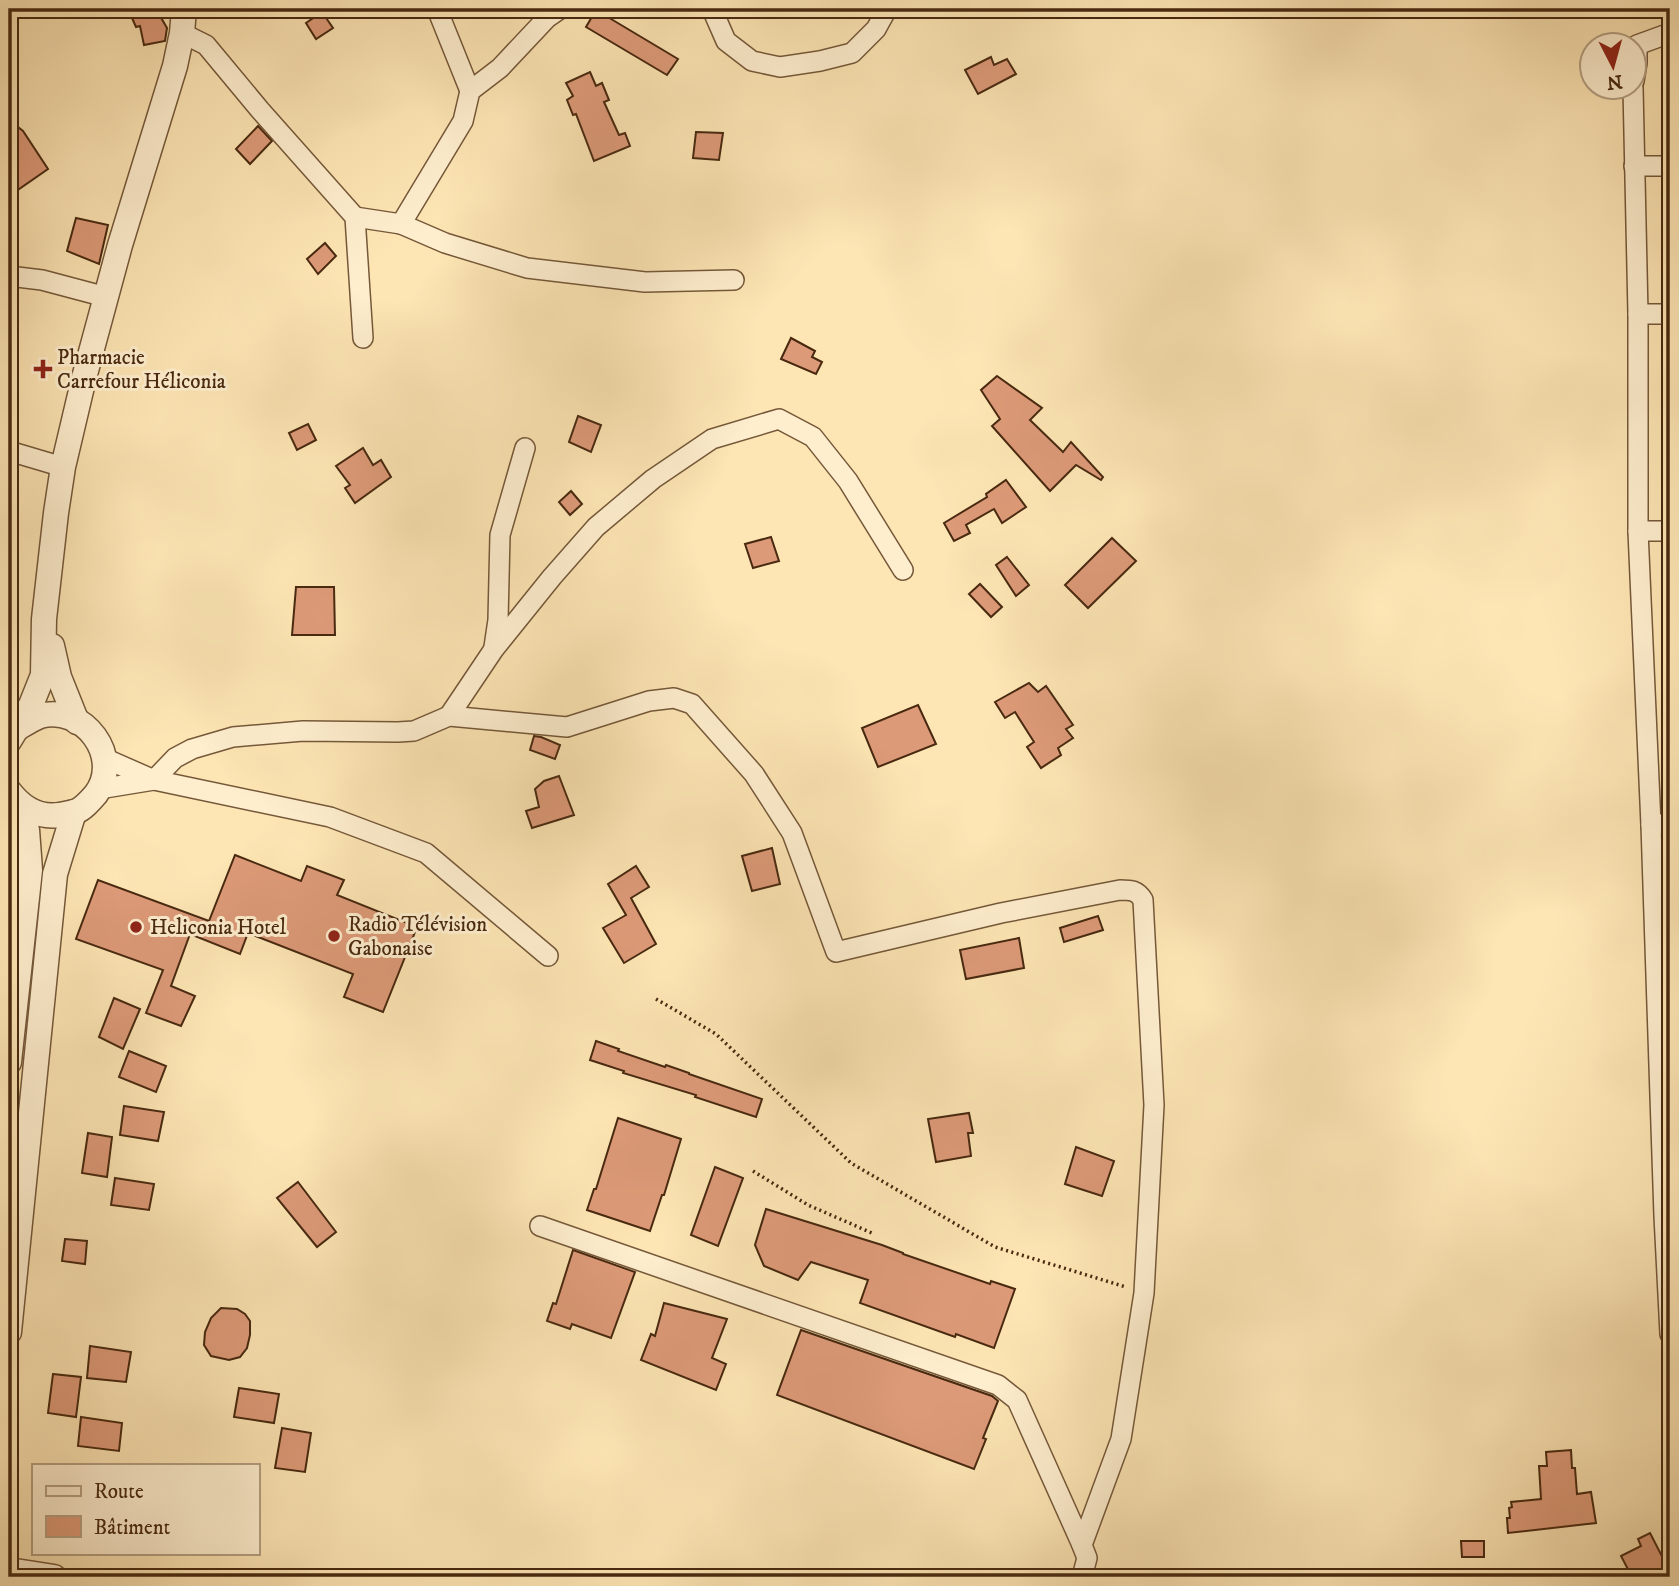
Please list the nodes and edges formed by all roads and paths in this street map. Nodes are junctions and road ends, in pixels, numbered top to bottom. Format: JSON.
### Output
{"nodes":[{"id":1,"x":437,"y":9,"type":"edge"},
{"id":2,"x":560,"y":9,"type":"edge"},
{"id":3,"x":712,"y":9,"type":"edge"},
{"id":4,"x":887,"y":9,"type":"edge"},
{"id":5,"x":183,"y":21,"type":"edge"},
{"id":6,"x":1670,"y":33,"type":"edge"},
{"id":7,"x":1648,"y":41,"type":"edge"},
{"id":8,"x":470,"y":91,"type":"junction"},
{"id":9,"x":1633,"y":102,"type":"edge"},
{"id":10,"x":1634,"y":166,"type":"junction"},
{"id":11,"x":1670,"y":166,"type":"edge"},
{"id":12,"x":355,"y":217,"type":"junction"},
{"id":13,"x":401,"y":223,"type":"junction"},
{"id":14,"x":9,"y":276,"type":"edge"},
{"id":15,"x":734,"y":280,"type":"dead end"},
{"id":16,"x":106,"y":298,"type":"junction"},
{"id":17,"x":1639,"y":314,"type":"junction"},
{"id":18,"x":1670,"y":314,"type":"edge"},
{"id":19,"x":363,"y":338,"type":"dead end"},
{"id":20,"x":525,"y":448,"type":"dead end"},
{"id":21,"x":9,"y":451,"type":"edge"},
{"id":22,"x":63,"y":467,"type":"junction"},
{"id":23,"x":1638,"y":531,"type":"junction"},
{"id":24,"x":1670,"y":531,"type":"edge"},
{"id":25,"x":903,"y":570,"type":"dead end"},
{"id":26,"x":44,"y":619,"type":"junction"},
{"id":27,"x":494,"y":649,"type":"junction"},
{"id":28,"x":449,"y":716,"type":"junction"},
{"id":29,"x":78,"y":722,"type":"junction"},
{"id":30,"x":12,"y":734,"type":"edge"},
{"id":31,"x":104,"y":758,"type":"junction"},
{"id":32,"x":154,"y":780,"type":"junction"},
{"id":33,"x":99,"y":789,"type":"junction"},
{"id":34,"x":11,"y":794,"type":"edge"},
{"id":35,"x":74,"y":812,"type":"junction"},
{"id":36,"x":1660,"y":824,"type":"edge"},
{"id":37,"x":548,"y":956,"type":"dead end"},
{"id":38,"x":656,"y":999,"type":"dead end"},
{"id":39,"x":9,"y":1062,"type":"edge"},
{"id":40,"x":1665,"y":1116,"type":"edge"},
{"id":41,"x":753,"y":1171,"type":"dead end"},
{"id":42,"x":540,"y":1226,"type":"dead end"},
{"id":43,"x":872,"y":1233,"type":"dead end"},
{"id":44,"x":1144,"y":1293,"type":"junction"},
{"id":45,"x":9,"y":1332,"type":"edge"},
{"id":46,"x":1670,"y":1334,"type":"edge"},
{"id":47,"x":1082,"y":1545,"type":"junction"},
{"id":48,"x":9,"y":1570,"type":"edge"},
{"id":49,"x":54,"y":1577,"type":"edge"},
{"id":50,"x":1082,"y":1577,"type":"edge"}],
"edges":[{"from":1,"to":8,"type":"street"},
{"from":2,"to":8,"type":"street"},
{"from":3,"to":4,"type":"street"},
{"from":5,"to":12,"type":"street"},
{"from":5,"to":16,"type":"street"},
{"from":6,"to":7,"type":"street"},
{"from":8,"to":13,"type":"street"},
{"from":9,"to":10,"type":"street"},
{"from":10,"to":11,"type":"street"},
{"from":10,"to":17,"type":"street"},
{"from":12,"to":13,"type":"street"},
{"from":12,"to":19,"type":"street"},
{"from":13,"to":15,"type":"street"},
{"from":14,"to":16,"type":"street"},
{"from":16,"to":22,"type":"street"},
{"from":17,"to":18,"type":"street"},
{"from":17,"to":23,"type":"street"},
{"from":20,"to":27,"type":"street"},
{"from":21,"to":22,"type":"street"},
{"from":22,"to":26,"type":"street"},
{"from":23,"to":24,"type":"street"},
{"from":23,"to":36,"type":"street"},
{"from":25,"to":27,"type":"street"},
{"from":26,"to":29,"type":"street"},
{"from":26,"to":30,"type":"street"},
{"from":27,"to":28,"type":"street"},
{"from":28,"to":32,"type":"street"},
{"from":28,"to":44,"type":"street"},
{"from":29,"to":30,"type":"street"},
{"from":29,"to":31,"type":"street"},
{"from":31,"to":32,"type":"street"},
{"from":31,"to":33,"type":"street"},
{"from":32,"to":33,"type":"street"},
{"from":32,"to":37,"type":"street"},
{"from":33,"to":35,"type":"street"},
{"from":34,"to":35,"type":"street"},
{"from":34,"to":39,"type":"street"},
{"from":35,"to":45,"type":"street"},
{"from":36,"to":40,"type":"street"},
{"from":38,"to":44,"type":"path"},
{"from":40,"to":46,"type":"street"},
{"from":41,"to":43,"type":"path"},
{"from":42,"to":47,"type":"street"},
{"from":44,"to":47,"type":"street"},
{"from":47,"to":50,"type":"street"},
{"from":48,"to":49,"type":"street"}]}
